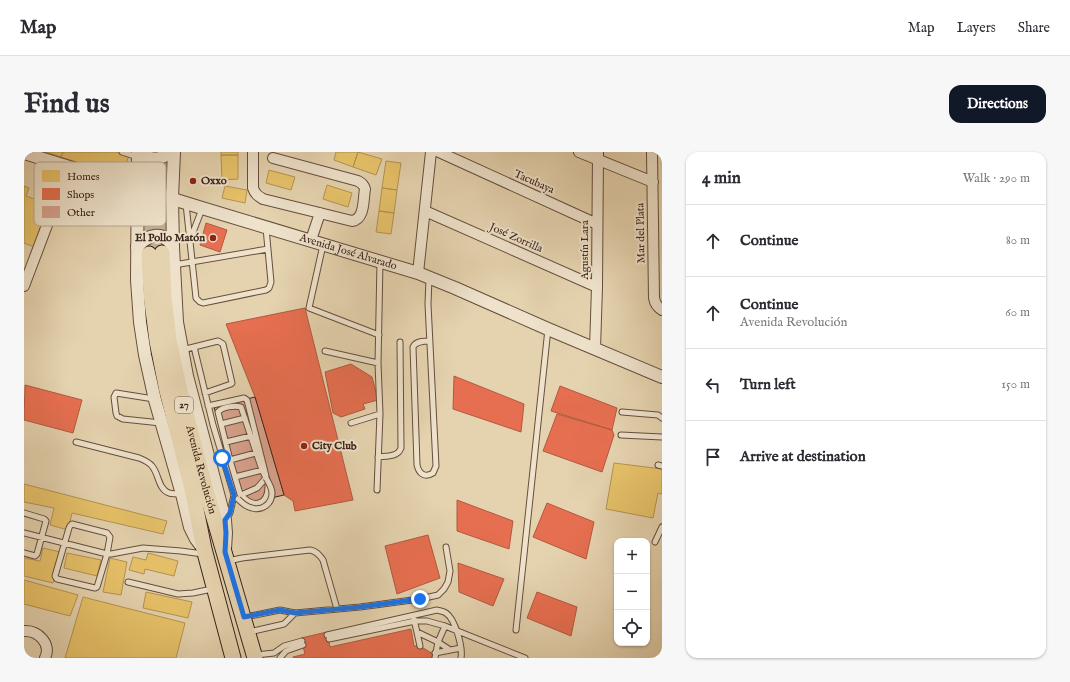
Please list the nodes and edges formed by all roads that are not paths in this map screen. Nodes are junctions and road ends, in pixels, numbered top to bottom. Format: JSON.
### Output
{"nodes":[{"id":1,"x":122,"y":152,"type":"edge"},
{"id":2,"x":170,"y":152,"type":"edge"},
{"id":3,"x":174,"y":152,"type":"edge"},
{"id":4,"x":253,"y":152,"type":"edge"},
{"id":5,"x":431,"y":152,"type":"edge"},
{"id":6,"x":439,"y":152,"type":"edge"},
{"id":7,"x":579,"y":152,"type":"edge"},
{"id":8,"x":652,"y":152,"type":"edge"},
{"id":9,"x":24,"y":153,"type":"edge"},
{"id":10,"x":139,"y":154,"type":"edge"},
{"id":11,"x":598,"y":156,"type":"edge"},
{"id":12,"x":273,"y":158,"type":"dead end"},
{"id":13,"x":24,"y":161,"type":"edge"},
{"id":14,"x":46,"y":162,"type":"edge"},
{"id":15,"x":34,"y":163,"type":"edge"},
{"id":16,"x":653,"y":182,"type":"junction"},
{"id":17,"x":166,"y":200,"type":"edge"},
{"id":18,"x":172,"y":202,"type":"junction"},
{"id":19,"x":186,"y":207,"type":"junction"},
{"id":20,"x":425,"y":211,"type":"junction"},
{"id":21,"x":201,"y":212,"type":"junction"},
{"id":22,"x":316,"y":212,"type":"junction"},
{"id":23,"x":166,"y":220,"type":"edge"},
{"id":24,"x":597,"y":224,"type":"junction"},
{"id":25,"x":47,"y":226,"type":"edge"},
{"id":26,"x":149,"y":226,"type":"edge"},
{"id":27,"x":164,"y":226,"type":"edge"},
{"id":28,"x":266,"y":231,"type":"junction"},
{"id":29,"x":307,"y":240,"type":"junction"},
{"id":30,"x":190,"y":241,"type":"junction"},
{"id":31,"x":322,"y":248,"type":"junction"},
{"id":32,"x":658,"y":248,"type":"edge"},
{"id":33,"x":156,"y":250,"type":"junction"},
{"id":34,"x":268,"y":250,"type":"junction"},
{"id":35,"x":192,"y":263,"type":"junction"},
{"id":36,"x":174,"y":265,"type":"junction"},
{"id":37,"x":380,"y":265,"type":"junction"},
{"id":38,"x":425,"y":278,"type":"junction"},
{"id":39,"x":25,"y":282,"type":"edge"},
{"id":40,"x":597,"y":287,"type":"junction"},
{"id":41,"x":662,"y":310,"type":"edge"},
{"id":42,"x":547,"y":333,"type":"junction"},
{"id":43,"x":379,"y":335,"type":"junction"},
{"id":44,"x":430,"y":341,"type":"junction"},
{"id":45,"x":400,"y":342,"type":"dead end"},
{"id":46,"x":188,"y":348,"type":"junction"},
{"id":47,"x":325,"y":351,"type":"dead end"},
{"id":48,"x":594,"y":352,"type":"junction"},
{"id":49,"x":378,"y":363,"type":"junction"},
{"id":50,"x":661,"y":380,"type":"edge"},
{"id":51,"x":205,"y":393,"type":"junction"},
{"id":52,"x":155,"y":400,"type":"junction"},
{"id":53,"x":208,"y":406,"type":"junction"},
{"id":54,"x":622,"y":412,"type":"dead end"},
{"id":55,"x":380,"y":414,"type":"junction"},
{"id":56,"x":245,"y":418,"type":"junction"},
{"id":57,"x":662,"y":418,"type":"edge"},
{"id":58,"x":350,"y":423,"type":"dead end"},
{"id":59,"x":161,"y":424,"type":"junction"},
{"id":60,"x":221,"y":424,"type":"junction"},
{"id":61,"x":621,"y":435,"type":"dead end"},
{"id":62,"x":251,"y":436,"type":"junction"},
{"id":63,"x":662,"y":437,"type":"edge"},
{"id":64,"x":76,"y":442,"type":"dead end"},
{"id":65,"x":226,"y":442,"type":"junction"},
{"id":66,"x":256,"y":453,"type":"junction"},
{"id":67,"x":378,"y":456,"type":"junction"},
{"id":68,"x":222,"y":458,"type":"junction"},
{"id":69,"x":210,"y":460,"type":"junction"},
{"id":70,"x":230,"y":460,"type":"junction"},
{"id":71,"x":262,"y":470,"type":"junction"},
{"id":72,"x":235,"y":477,"type":"junction"},
{"id":73,"x":266,"y":478,"type":"junction"},
{"id":74,"x":377,"y":490,"type":"dead end"},
{"id":75,"x":182,"y":494,"type":"junction"},
{"id":76,"x":234,"y":495,"type":"junction"},
{"id":77,"x":240,"y":497,"type":"junction"},
{"id":78,"x":24,"y":513,"type":"edge"},
{"id":79,"x":225,"y":520,"type":"junction"},
{"id":80,"x":662,"y":527,"type":"edge"},
{"id":81,"x":24,"y":533,"type":"edge"},
{"id":82,"x":42,"y":537,"type":"junction"},
{"id":83,"x":655,"y":542,"type":"dead end"},
{"id":84,"x":65,"y":544,"type":"junction"},
{"id":85,"x":446,"y":546,"type":"dead end"},
{"id":86,"x":205,"y":552,"type":"junction"},
{"id":87,"x":24,"y":553,"type":"edge"},
{"id":88,"x":106,"y":554,"type":"junction"},
{"id":89,"x":226,"y":557,"type":"junction"},
{"id":90,"x":128,"y":582,"type":"dead end"},
{"id":91,"x":215,"y":588,"type":"junction"},
{"id":92,"x":337,"y":609,"type":"junction"},
{"id":93,"x":295,"y":613,"type":"junction"},
{"id":94,"x":244,"y":617,"type":"junction"},
{"id":95,"x":414,"y":618,"type":"junction"},
{"id":96,"x":445,"y":626,"type":"junction"},
{"id":97,"x":516,"y":630,"type":"dead end"},
{"id":98,"x":24,"y":631,"type":"edge"},
{"id":99,"x":457,"y":631,"type":"junction"},
{"id":100,"x":248,"y":632,"type":"junction"},
{"id":101,"x":417,"y":632,"type":"junction"},
{"id":102,"x":328,"y":637,"type":"dead end"},
{"id":103,"x":438,"y":642,"type":"junction"},
{"id":104,"x":420,"y":646,"type":"dead end"},
{"id":105,"x":461,"y":648,"type":"junction"},
{"id":106,"x":450,"y":650,"type":"junction"},
{"id":107,"x":435,"y":655,"type":"edge"},
{"id":108,"x":255,"y":656,"type":"edge"},
{"id":109,"x":512,"y":656,"type":"edge"},
{"id":110,"x":45,"y":658,"type":"edge"},
{"id":111,"x":233,"y":658,"type":"edge"},
{"id":112,"x":280,"y":658,"type":"edge"},
{"id":113,"x":461,"y":658,"type":"edge"},
{"id":114,"x":525,"y":658,"type":"edge"}],
"edges":[{"from":1,"to":10,"type":"lane"},
{"from":2,"to":10,"type":"street"},
{"from":3,"to":18,"type":"street"},
{"from":4,"to":22,"type":"street"},
{"from":5,"to":20,"type":"street"},
{"from":6,"to":24,"type":"street","name":"Tacubaya"},
{"from":7,"to":11,"type":"street"},
{"from":8,"to":16,"type":"street","name":"Mar del Plata"},
{"from":9,"to":14,"type":"street","name":"Avenida José Alvarado"},
{"from":11,"to":16,"type":"street"},
{"from":11,"to":24,"type":"street","name":"Agustín Lara"},
{"from":12,"to":22,"type":"street"},
{"from":13,"to":15,"type":"street","name":"Avenida José Alvarado"},
{"from":16,"to":32,"type":"street","name":"Mar del Plata"},
{"from":17,"to":18,"type":"street","name":"Avenida José Alvarado"},
{"from":18,"to":19,"type":"street","name":"Avenida José Alvarado"},
{"from":18,"to":23,"type":"street"},
{"from":19,"to":21,"type":"street","name":"Avenida José Alvarado"},
{"from":19,"to":30,"type":"lane"},
{"from":20,"to":38,"type":"street"},
{"from":20,"to":40,"type":"street","name":"José Zorrilla"},
{"from":21,"to":28,"type":"street","name":"Avenida José Alvarado"},
{"from":21,"to":30,"type":"lane"},
{"from":22,"to":29,"type":"street"},
{"from":24,"to":40,"type":"street","name":"Agustín Lara"},
{"from":25,"to":39,"type":"street"},
{"from":26,"to":33,"type":"street"},
{"from":27,"to":33,"type":"street"},
{"from":28,"to":29,"type":"street","name":"Avenida José Alvarado"},
{"from":28,"to":31,"type":"street","name":"Avenida José Alvarado"},
{"from":28,"to":34,"type":"lane"},
{"from":29,"to":31,"type":"street","name":"Avenida José Alvarado"},
{"from":30,"to":35,"type":"lane"},
{"from":31,"to":37,"type":"street","name":"Avenida José Alvarado"},
{"from":31,"to":43,"type":"lane"},
{"from":32,"to":41,"type":"street","name":"Mar del Plata"},
{"from":33,"to":36,"type":"street"},
{"from":33,"to":52,"type":"street"},
{"from":33,"to":86,"type":"main road","name":"Avenida Revolución","number":"27"},
{"from":33,"to":89,"type":"main road","name":"Avenida Revolución","number":"27"},
{"from":34,"to":35,"type":"lane"},
{"from":34,"to":35,"type":"lane"},
{"from":35,"to":36,"type":"lane"},
{"from":36,"to":46,"type":"street"},
{"from":37,"to":38,"type":"street","name":"Avenida José Alvarado"},
{"from":37,"to":43,"type":"lane"},
{"from":38,"to":42,"type":"street","name":"Avenida José Alvarado"},
{"from":38,"to":44,"type":"lane"},
{"from":40,"to":48,"type":"street","name":"Agustín Lara"},
{"from":42,"to":48,"type":"street","name":"Avenida José Alvarado"},
{"from":42,"to":97,"type":"lane"},
{"from":43,"to":49,"type":"lane"},
{"from":44,"to":44,"type":"lane"},
{"from":45,"to":67,"type":"lane"},
{"from":46,"to":51,"type":"lane"},
{"from":46,"to":51,"type":"lane"},
{"from":46,"to":69,"type":"street"},
{"from":47,"to":49,"type":"lane"},
{"from":48,"to":50,"type":"street","name":"Avenida José Alvarado"},
{"from":49,"to":55,"type":"lane"},
{"from":51,"to":53,"type":"lane"},
{"from":52,"to":59,"type":"street"},
{"from":52,"to":59,"type":"lane"},
{"from":53,"to":68,"type":"lane"},
{"from":53,"to":77,"type":"lane"},
{"from":54,"to":57,"type":"lane"},
{"from":55,"to":58,"type":"lane"},
{"from":55,"to":67,"type":"lane"},
{"from":56,"to":60,"type":"lane"},
{"from":56,"to":60,"type":"lane"},
{"from":56,"to":62,"type":"lane"},
{"from":59,"to":75,"type":"street"},
{"from":60,"to":65,"type":"lane"},
{"from":61,"to":63,"type":"lane"},
{"from":62,"to":65,"type":"lane"},
{"from":62,"to":66,"type":"lane"},
{"from":64,"to":75,"type":"lane"},
{"from":65,"to":70,"type":"lane"},
{"from":66,"to":70,"type":"lane"},
{"from":66,"to":71,"type":"lane"},
{"from":67,"to":74,"type":"lane"},
{"from":68,"to":69,"type":"lane"},
{"from":68,"to":76,"type":"lane"},
{"from":69,"to":79,"type":"street"},
{"from":70,"to":72,"type":"lane"},
{"from":71,"to":72,"type":"lane"},
{"from":71,"to":73,"type":"lane"},
{"from":72,"to":77,"type":"lane"},
{"from":73,"to":77,"type":"lane"},
{"from":73,"to":77,"type":"lane","bridge":true},
{"from":75,"to":86,"type":"street"},
{"from":76,"to":77,"type":"lane"},
{"from":76,"to":79,"type":"lane"},
{"from":78,"to":82,"type":"lane"},
{"from":79,"to":89,"type":"street"},
{"from":80,"to":83,"type":"lane"},
{"from":81,"to":82,"type":"lane"},
{"from":82,"to":84,"type":"lane"},
{"from":82,"to":87,"type":"lane"},
{"from":84,"to":88,"type":"lane"},
{"from":84,"to":88,"type":"lane"},
{"from":84,"to":88,"type":"lane"},
{"from":85,"to":92,"type":"lane"},
{"from":86,"to":88,"type":"lane"},
{"from":86,"to":91,"type":"main road","name":"Avenida Revolución","number":"27"},
{"from":89,"to":92,"type":"lane"},
{"from":89,"to":94,"type":"main road","name":"Avenida Revolución","number":"27"},
{"from":90,"to":91,"type":"lane"},
{"from":91,"to":111,"type":"main road","name":"Avenida Revolución","number":"27"},
{"from":92,"to":93,"type":"lane"},
{"from":93,"to":94,"type":"lane"},
{"from":93,"to":100,"type":"lane"},
{"from":94,"to":100,"type":"main road","name":"Avenida Revolución","number":"27"},
{"from":95,"to":96,"type":"lane"},
{"from":95,"to":99,"type":"lane"},
{"from":95,"to":101,"type":"lane"},
{"from":95,"to":102,"type":"lane"},
{"from":96,"to":99,"type":"lane"},
{"from":96,"to":103,"type":"lane"},
{"from":98,"to":110,"type":"street"},
{"from":99,"to":105,"type":"lane"},
{"from":99,"to":109,"type":"lane"},
{"from":100,"to":108,"type":"main road","name":"Avenida Revolución","number":"27"},
{"from":101,"to":103,"type":"lane"},
{"from":101,"to":104,"type":"lane"},
{"from":103,"to":106,"type":"lane"},
{"from":103,"to":107,"type":"lane"},
{"from":105,"to":106,"type":"lane"},
{"from":105,"to":113,"type":"lane"},
{"from":106,"to":107,"type":"lane"},
{"from":108,"to":112,"type":"lane"},
{"from":109,"to":114,"type":"lane"}]}
